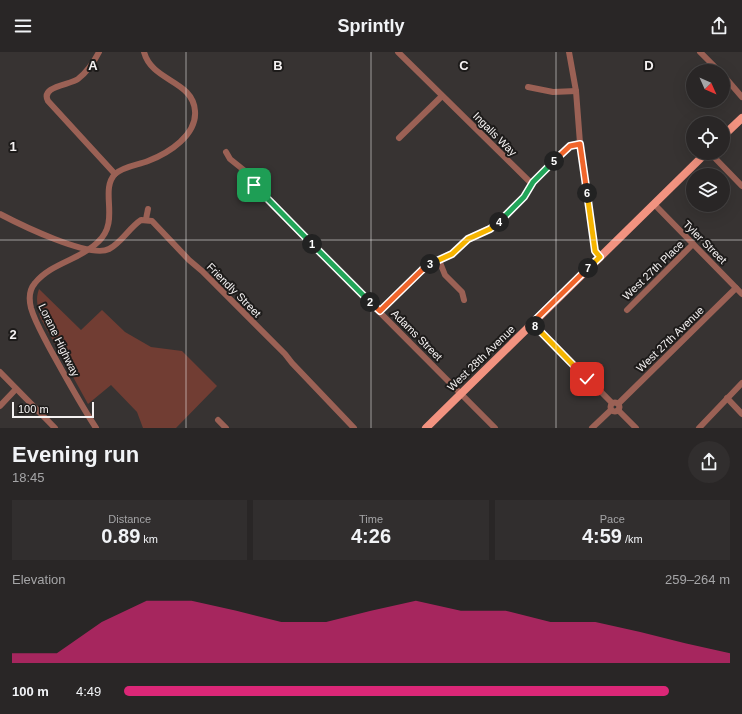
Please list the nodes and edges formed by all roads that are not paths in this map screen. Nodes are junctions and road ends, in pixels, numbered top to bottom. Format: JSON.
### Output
{"nodes":[{"id":1,"x":99,"y":52,"type":"edge"},
{"id":2,"x":144,"y":52,"type":"edge"},
{"id":3,"x":398,"y":52,"type":"edge"},
{"id":4,"x":569,"y":52,"type":"edge"},
{"id":5,"x":700,"y":52,"type":"edge"},
{"id":6,"x":712,"y":64,"type":"edge"},
{"id":7,"x":730,"y":83,"type":"edge"},
{"id":8,"x":528,"y":87,"type":"dead end"},
{"id":9,"x":576,"y":91,"type":"junction"},
{"id":10,"x":442,"y":96,"type":"junction"},
{"id":11,"x":742,"y":97,"type":"edge"},
{"id":12,"x":742,"y":118,"type":"edge"},
{"id":13,"x":730,"y":129,"type":"edge"},
{"id":14,"x":399,"y":138,"type":"dead end"},
{"id":15,"x":580,"y":144,"type":"junction"},
{"id":16,"x":226,"y":152,"type":"dead end"},
{"id":17,"x":699,"y":160,"type":"edge"},
{"id":18,"x":717,"y":160,"type":"edge"},
{"id":19,"x":115,"y":174,"type":"junction"},
{"id":20,"x":532,"y":184,"type":"junction"},
{"id":21,"x":742,"y":186,"type":"edge"},
{"id":22,"x":654,"y":204,"type":"junction"},
{"id":23,"x":148,"y":209,"type":"dead end"},
{"id":24,"x":0,"y":214,"type":"edge"},
{"id":25,"x":146,"y":219,"type":"junction"},
{"id":26,"x":693,"y":244,"type":"junction"},
{"id":27,"x":88,"y":249,"type":"junction"},
{"id":28,"x":600,"y":257,"type":"junction"},
{"id":29,"x":439,"y":260,"type":"junction"},
{"id":30,"x":736,"y":288,"type":"junction"},
{"id":31,"x":742,"y":294,"type":"edge"},
{"id":32,"x":464,"y":300,"type":"dead end"},
{"id":33,"x":627,"y":310,"type":"dead end"},
{"id":34,"x":380,"y":311,"type":"junction"},
{"id":35,"x":532,"y":323,"type":"junction"},
{"id":36,"x":0,"y":372,"type":"edge"},
{"id":37,"x":742,"y":383,"type":"edge"},
{"id":38,"x":16,"y":389,"type":"junction"},
{"id":39,"x":461,"y":393,"type":"junction"},
{"id":40,"x":727,"y":398,"type":"junction"},
{"id":41,"x":0,"y":406,"type":"edge"},
{"id":42,"x":615,"y":407,"type":"junction"},
{"id":43,"x":742,"y":414,"type":"edge"},
{"id":44,"x":218,"y":420,"type":"dead end"},
{"id":45,"x":55,"y":428,"type":"edge"},
{"id":46,"x":96,"y":428,"type":"edge"},
{"id":47,"x":226,"y":428,"type":"edge"},
{"id":48,"x":354,"y":428,"type":"edge"},
{"id":49,"x":426,"y":428,"type":"edge"},
{"id":50,"x":495,"y":428,"type":"edge"},
{"id":51,"x":592,"y":428,"type":"edge"},
{"id":52,"x":636,"y":428,"type":"edge"},
{"id":53,"x":699,"y":428,"type":"edge"}],
"edges":[{"from":1,"to":19,"type":"street"},
{"from":2,"to":19,"type":"street"},
{"from":3,"to":10,"type":"street","name":"Ingalls Way"},
{"from":4,"to":9,"type":"street"},
{"from":5,"to":6,"type":"street"},
{"from":7,"to":11,"type":"street"},
{"from":8,"to":9,"type":"street"},
{"from":9,"to":15,"type":"street"},
{"from":10,"to":14,"type":"street"},
{"from":10,"to":20,"type":"street","name":"Ingalls Way"},
{"from":12,"to":13,"type":"main road"},
{"from":15,"to":20,"type":"street"},
{"from":15,"to":28,"type":"street"},
{"from":16,"to":34,"type":"street","name":"Adams Street"},
{"from":17,"to":22,"type":"main road","name":"West 28th Avenue"},
{"from":18,"to":21,"type":"street"},
{"from":19,"to":27,"type":"street","name":"Lorane Highway"},
{"from":20,"to":29,"type":"street"},
{"from":22,"to":26,"type":"street","name":"Tyler Street"},
{"from":22,"to":28,"type":"main road","name":"West 28th Avenue"},
{"from":23,"to":25,"type":"street"},
{"from":24,"to":27,"type":"street"},
{"from":25,"to":27,"type":"street"},
{"from":25,"to":48,"type":"street","name":"Friendly Street"},
{"from":26,"to":30,"type":"street","name":"Tyler Street"},
{"from":26,"to":33,"type":"street","name":"West 27th Place"},
{"from":27,"to":46,"type":"street","name":"Lorane Highway"},
{"from":28,"to":35,"type":"main road","name":"West 28th Avenue"},
{"from":29,"to":32,"type":"street"},
{"from":29,"to":34,"type":"street"},
{"from":30,"to":31,"type":"street","name":"Tyler Street"},
{"from":30,"to":42,"type":"street","name":"West 27th Avenue"},
{"from":34,"to":39,"type":"street","name":"Adams Street"},
{"from":35,"to":39,"type":"main road","name":"West 28th Avenue"},
{"from":35,"to":42,"type":"street"},
{"from":36,"to":38,"type":"street"},
{"from":37,"to":40,"type":"street"},
{"from":38,"to":41,"type":"street"},
{"from":38,"to":45,"type":"street"},
{"from":39,"to":49,"type":"main road","name":"West 28th Avenue"},
{"from":39,"to":50,"type":"street","name":"Adams Street"},
{"from":40,"to":43,"type":"street"},
{"from":40,"to":53,"type":"street"},
{"from":42,"to":51,"type":"street","name":"West 27th Avenue"},
{"from":42,"to":52,"type":"street"},
{"from":44,"to":47,"type":"street"}]}
